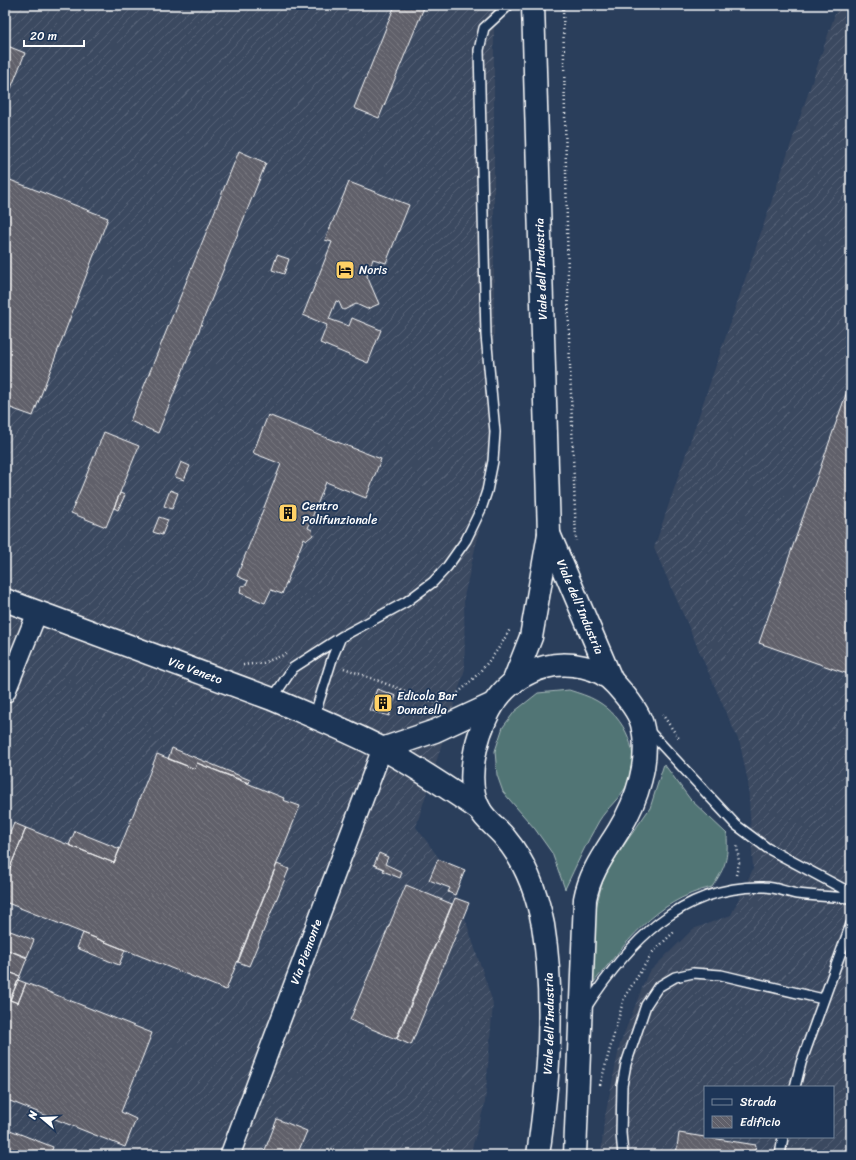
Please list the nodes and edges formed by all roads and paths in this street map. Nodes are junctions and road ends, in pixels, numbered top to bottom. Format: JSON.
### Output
{"nodes":[{"id":1,"x":509,"y":5,"type":"edge"},
{"id":2,"x":533,"y":5,"type":"edge"},
{"id":3,"x":563,"y":5,"type":"edge"},
{"id":4,"x":549,"y":534,"type":"junction"},
{"id":5,"x":576,"y":543,"type":"dead end"},
{"id":6,"x":5,"y":600,"type":"edge"},
{"id":7,"x":37,"y":613,"type":"junction"},
{"id":8,"x":341,"y":637,"type":"junction"},
{"id":9,"x":611,"y":679,"type":"junction"},
{"id":10,"x":513,"y":683,"type":"junction"},
{"id":11,"x":5,"y":693,"type":"edge"},
{"id":12,"x":272,"y":699,"type":"junction"},
{"id":13,"x":493,"y":704,"type":"junction"},
{"id":14,"x":661,"y":713,"type":"dead end"},
{"id":15,"x":314,"y":717,"type":"junction"},
{"id":16,"x":642,"y":723,"type":"junction"},
{"id":17,"x":683,"y":744,"type":"dead end"},
{"id":18,"x":382,"y":749,"type":"junction"},
{"id":19,"x":480,"y":810,"type":"junction"},
{"id":20,"x":736,"y":825,"type":"junction"},
{"id":21,"x":732,"y":890,"type":"junction"},
{"id":22,"x":851,"y":893,"type":"edge"},
{"id":23,"x":851,"y":898,"type":"edge"},
{"id":24,"x":851,"y":924,"type":"edge"},
{"id":25,"x":676,"y":931,"type":"dead end"},
{"id":26,"x":823,"y":999,"type":"junction"},
{"id":27,"x":580,"y":1017,"type":"junction"},
{"id":28,"x":795,"y":1086,"type":"edge"},
{"id":29,"x":600,"y":1087,"type":"dead end"},
{"id":30,"x":783,"y":1138,"type":"edge"},
{"id":31,"x":230,"y":1155,"type":"edge"},
{"id":32,"x":538,"y":1155,"type":"edge"},
{"id":33,"x":575,"y":1155,"type":"edge"},
{"id":34,"x":623,"y":1155,"type":"edge"},
{"id":35,"x":780,"y":1155,"type":"edge"}],
"edges":[{"from":1,"to":8,"type":"lane"},
{"from":2,"to":4,"type":"main road","name":"Viale dell'Industria"},
{"from":3,"to":5,"type":"path"},
{"from":4,"to":9,"type":"main road","name":"Viale dell'Industria"},
{"from":4,"to":10,"type":"main road","name":"Viale dell'Industria"},
{"from":6,"to":7,"type":"main road","name":"Via Veneto"},
{"from":7,"to":11,"type":"street"},
{"from":7,"to":12,"type":"main road","name":"Via Veneto"},
{"from":8,"to":12,"type":"lane"},
{"from":8,"to":15,"type":"lane"},
{"from":9,"to":10,"type":"main road","name":"Viale dell'Industria"},
{"from":9,"to":16,"type":"main road","name":"Viale dell'Industria"},
{"from":10,"to":13,"type":"main road","name":"Viale dell'Industria"},
{"from":12,"to":15,"type":"main road","name":"Via Veneto"},
{"from":13,"to":18,"type":"main road"},
{"from":13,"to":19,"type":"main road","name":"Viale dell'Industria"},
{"from":14,"to":17,"type":"path"},
{"from":15,"to":18,"type":"main road","name":"Via Veneto"},
{"from":16,"to":20,"type":"lane","name":"Viale dell'Industria"},
{"from":16,"to":27,"type":"main road","name":"Viale dell'Industria"},
{"from":18,"to":19,"type":"main road","name":"Via Veneto"},
{"from":18,"to":31,"type":"street","name":"Via Piemonte"},
{"from":19,"to":32,"type":"main road","name":"Viale dell'Industria"},
{"from":20,"to":21,"type":"path"},
{"from":20,"to":22,"type":"lane","name":"Viale dell'Industria"},
{"from":21,"to":23,"type":"lane"},
{"from":21,"to":27,"type":"lane"},
{"from":24,"to":26,"type":"lane"},
{"from":25,"to":29,"type":"path"},
{"from":26,"to":28,"type":"lane"},
{"from":26,"to":34,"type":"lane"},
{"from":27,"to":33,"type":"main road","name":"Viale dell'Industria"},
{"from":30,"to":35,"type":"lane"}]}
